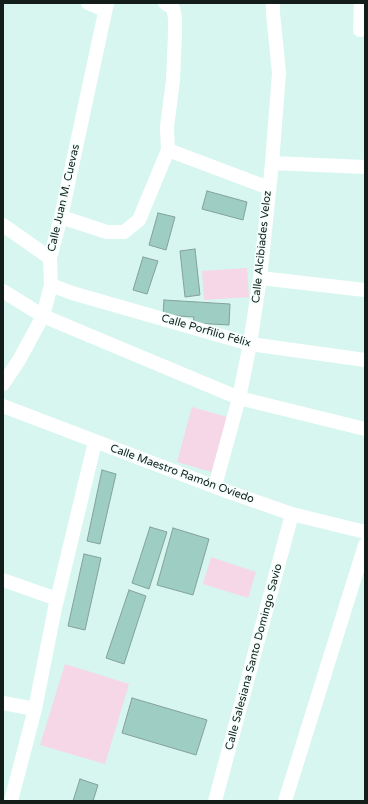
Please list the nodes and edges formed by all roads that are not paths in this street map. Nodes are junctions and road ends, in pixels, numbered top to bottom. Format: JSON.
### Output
{"nodes":[{"id":1,"x":88,"y":3,"type":"edge"},
{"id":2,"x":165,"y":3,"type":"edge"},
{"id":3,"x":273,"y":3,"type":"edge"},
{"id":4,"x":361,"y":3,"type":"edge"},
{"id":5,"x":106,"y":7,"type":"edge"},
{"id":6,"x":360,"y":30,"type":"dead end"},
{"id":7,"x":168,"y":150,"type":"junction"},
{"id":8,"x":272,"y":163,"type":"junction"},
{"id":9,"x":365,"y":167,"type":"edge"},
{"id":10,"x":269,"y":188,"type":"junction"},
{"id":11,"x":61,"y":217,"type":"junction"},
{"id":12,"x":3,"y":225,"type":"edge"},
{"id":13,"x":50,"y":258,"type":"junction"},
{"id":14,"x":260,"y":278,"type":"junction"},
{"id":15,"x":51,"y":285,"type":"junction"},
{"id":16,"x":365,"y":290,"type":"edge"},
{"id":17,"x":3,"y":291,"type":"edge"},
{"id":18,"x":43,"y":316,"type":"junction"},
{"id":19,"x":250,"y":344,"type":"junction"},
{"id":20,"x":365,"y":360,"type":"edge"},
{"id":21,"x":3,"y":384,"type":"edge"},
{"id":22,"x":239,"y":398,"type":"junction"},
{"id":23,"x":3,"y":406,"type":"edge"},
{"id":24,"x":365,"y":429,"type":"edge"},
{"id":25,"x":95,"y":442,"type":"junction"},
{"id":26,"x":215,"y":486,"type":"junction"},
{"id":27,"x":292,"y":514,"type":"junction"},
{"id":28,"x":365,"y":532,"type":"edge"},
{"id":29,"x":365,"y":546,"type":"edge"},
{"id":30,"x":3,"y":580,"type":"edge"},
{"id":31,"x":57,"y":599,"type":"junction"},
{"id":32,"x":3,"y":703,"type":"edge"},
{"id":33,"x":35,"y":709,"type":"junction"},
{"id":34,"x":11,"y":801,"type":"edge"},
{"id":35,"x":215,"y":801,"type":"edge"},
{"id":36,"x":285,"y":801,"type":"edge"}],
"edges":[{"from":1,"to":5,"type":"street"},
{"from":2,"to":7,"type":"street"},
{"from":3,"to":8,"type":"street","name":"Calle Alcibiades Veloz"},
{"from":4,"to":6,"type":"street"},
{"from":5,"to":11,"type":"street","name":"Calle Juan M. Cuevas"},
{"from":7,"to":10,"type":"street"},
{"from":7,"to":11,"type":"street"},
{"from":8,"to":9,"type":"street"},
{"from":8,"to":10,"type":"street","name":"Calle Alcibiades Veloz"},
{"from":10,"to":14,"type":"street","name":"Calle Alcibiades Veloz"},
{"from":11,"to":13,"type":"street","name":"Calle Juan M. Cuevas"},
{"from":12,"to":13,"type":"street"},
{"from":13,"to":15,"type":"street","name":"Calle Juan M. Cuevas"},
{"from":14,"to":16,"type":"street"},
{"from":14,"to":19,"type":"street","name":"Calle Alcibiades Veloz"},
{"from":15,"to":18,"type":"street","name":"Calle Juan M. Cuevas"},
{"from":15,"to":19,"type":"street","name":"Calle Porfilio Félix"},
{"from":17,"to":18,"type":"street"},
{"from":18,"to":21,"type":"street","name":"Calle Juan M. Cuevas"},
{"from":18,"to":22,"type":"street"},
{"from":19,"to":20,"type":"street","name":"Calle Porfilio Félix"},
{"from":19,"to":22,"type":"street","name":"Calle Alcibiades Veloz"},
{"from":22,"to":24,"type":"street"},
{"from":22,"to":26,"type":"street","name":"Calle Alcibiades Veloz"},
{"from":23,"to":25,"type":"street","name":"Calle Maestro Ramón Oviedo"},
{"from":25,"to":26,"type":"street","name":"Calle Maestro Ramón Oviedo"},
{"from":25,"to":31,"type":"street"},
{"from":26,"to":27,"type":"street","name":"Calle Maestro Ramón Oviedo"},
{"from":27,"to":28,"type":"street","name":"Calle Maestro Ramón Oviedo"},
{"from":27,"to":35,"type":"street","name":"Calle Salesiana Santo Domingo Savio"},
{"from":29,"to":36,"type":"street"},
{"from":30,"to":31,"type":"street"},
{"from":31,"to":33,"type":"street"},
{"from":32,"to":33,"type":"street"},
{"from":33,"to":34,"type":"street"}]}
